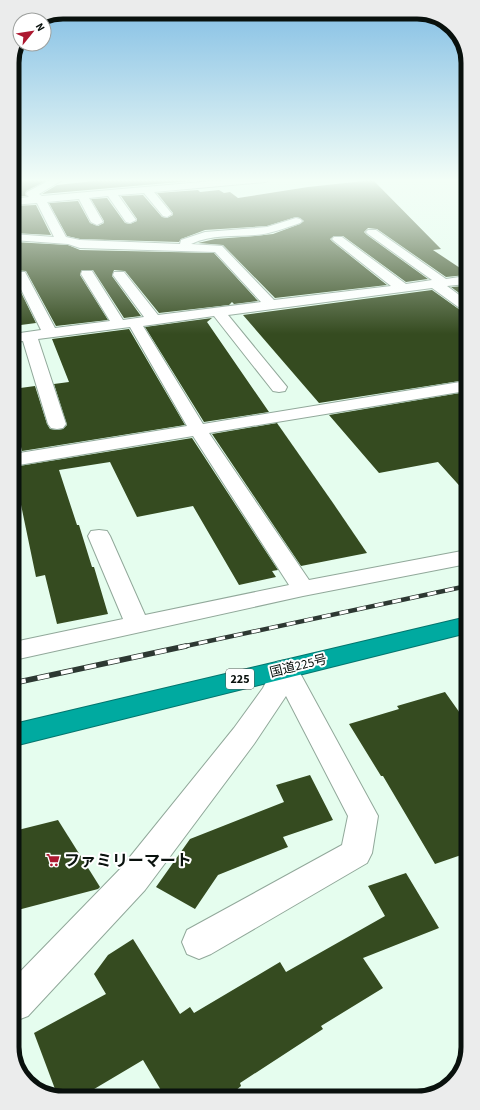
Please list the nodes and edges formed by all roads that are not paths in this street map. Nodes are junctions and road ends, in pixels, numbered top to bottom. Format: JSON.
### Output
{"nodes":[{"id":1,"x":56,"y":231,"type":"edge"},
{"id":2,"x":254,"y":231,"type":"edge"},
{"id":3,"x":372,"y":232,"type":"dead end"},
{"id":4,"x":19,"y":237,"type":"edge"},
{"id":5,"x":338,"y":239,"type":"dead end"},
{"id":6,"x":68,"y":241,"type":"junction"},
{"id":7,"x":177,"y":247,"type":"junction"},
{"id":8,"x":87,"y":274,"type":"dead end"},
{"id":9,"x":20,"y":275,"type":"dead end"},
{"id":10,"x":119,"y":275,"type":"dead end"},
{"id":11,"x":461,"y":281,"type":"edge"},
{"id":12,"x":439,"y":283,"type":"junction"},
{"id":13,"x":403,"y":288,"type":"junction"},
{"id":14,"x":461,"y":302,"type":"edge"},
{"id":15,"x":270,"y":304,"type":"junction"},
{"id":16,"x":217,"y":311,"type":"junction"},
{"id":17,"x":154,"y":320,"type":"junction"},
{"id":18,"x":126,"y":323,"type":"junction"},
{"id":19,"x":50,"y":333,"type":"junction"},
{"id":20,"x":29,"y":336,"type":"junction"},
{"id":21,"x":19,"y":337,"type":"edge"},
{"id":22,"x":461,"y":387,"type":"edge"},
{"id":23,"x":279,"y":388,"type":"dead end"},
{"id":24,"x":57,"y":424,"type":"dead end"},
{"id":25,"x":198,"y":430,"type":"junction"},
{"id":26,"x":19,"y":459,"type":"edge"},
{"id":27,"x":99,"y":536,"type":"dead end"},
{"id":28,"x":461,"y":559,"type":"edge"},
{"id":29,"x":303,"y":589,"type":"junction"},
{"id":30,"x":137,"y":625,"type":"junction"},
{"id":31,"x":461,"y":626,"type":"edge"},
{"id":32,"x":19,"y":650,"type":"edge"},
{"id":33,"x":285,"y":668,"type":"junction"},
{"id":34,"x":19,"y":734,"type":"edge"},
{"id":35,"x":199,"y":942,"type":"dead end"},
{"id":36,"x":19,"y":999,"type":"edge"}],
"edges":[{"from":1,"to":6,"type":"street"},
{"from":2,"to":7,"type":"street"},
{"from":3,"to":12,"type":"street"},
{"from":4,"to":6,"type":"street"},
{"from":5,"to":13,"type":"street"},
{"from":6,"to":7,"type":"street"},
{"from":7,"to":15,"type":"street"},
{"from":8,"to":18,"type":"street"},
{"from":9,"to":19,"type":"street"},
{"from":10,"to":17,"type":"street"},
{"from":11,"to":12,"type":"street"},
{"from":12,"to":13,"type":"street"},
{"from":12,"to":14,"type":"street"},
{"from":13,"to":15,"type":"street"},
{"from":15,"to":16,"type":"street"},
{"from":16,"to":17,"type":"street"},
{"from":16,"to":23,"type":"street"},
{"from":17,"to":18,"type":"street"},
{"from":18,"to":19,"type":"street"},
{"from":18,"to":25,"type":"street"},
{"from":19,"to":20,"type":"street"},
{"from":20,"to":21,"type":"street"},
{"from":20,"to":24,"type":"street"},
{"from":22,"to":25,"type":"street"},
{"from":25,"to":26,"type":"street"},
{"from":25,"to":29,"type":"street"},
{"from":27,"to":30,"type":"street"},
{"from":28,"to":29,"type":"street"},
{"from":29,"to":30,"type":"street"},
{"from":30,"to":32,"type":"street"},
{"from":31,"to":33,"type":"highway","name":"国道225号","number":"225"},
{"from":33,"to":34,"type":"highway","name":"国道225号","number":"225"},
{"from":33,"to":35,"type":"street"},
{"from":33,"to":36,"type":"street"}]}
